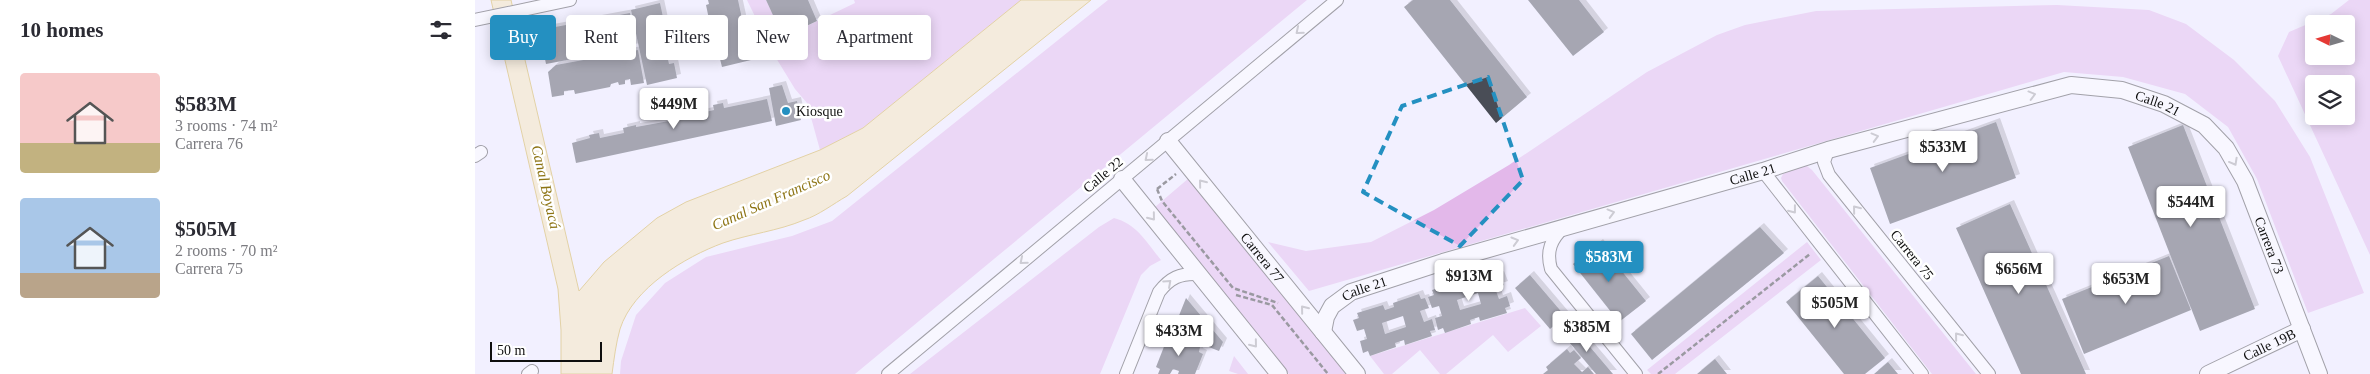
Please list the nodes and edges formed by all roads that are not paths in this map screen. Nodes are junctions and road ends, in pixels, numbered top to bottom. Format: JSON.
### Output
{"nodes":[{"id":1,"x":570,"y":0,"type":"edge"},
{"id":2,"x":1337,"y":0,"type":"edge"},
{"id":3,"x":475,"y":20,"type":"edge"},
{"id":4,"x":2204,"y":125,"type":"joint"},
{"id":5,"x":1168,"y":141,"type":"junction"},
{"id":6,"x":1828,"y":150,"type":"junction"},
{"id":7,"x":1763,"y":171,"type":"junction"},
{"id":8,"x":1122,"y":179,"type":"junction"},
{"id":9,"x":1565,"y":226,"type":"junction"},
{"id":10,"x":1198,"y":274,"type":"junction"},
{"id":11,"x":2302,"y":330,"type":"junction"},
{"id":12,"x":1323,"y":332,"type":"junction"},
{"id":13,"x":888,"y":374,"type":"edge"},
{"id":14,"x":1126,"y":374,"type":"edge"},
{"id":15,"x":1279,"y":374,"type":"edge"},
{"id":16,"x":1357,"y":374,"type":"edge"},
{"id":17,"x":1636,"y":374,"type":"edge"},
{"id":18,"x":1922,"y":374,"type":"edge"},
{"id":19,"x":1989,"y":374,"type":"edge"},
{"id":20,"x":2208,"y":374,"type":"edge"},
{"id":21,"x":2319,"y":374,"type":"edge"}],
"edges":[{"from":1,"to":3,"type":"street"},
{"from":2,"to":5,"type":"street","name":"Calle 22","one_way":true},
{"from":6,"to":4,"type":"street","name":"Calle 21","one_way":true},
{"from":4,"to":11,"type":"street","name":"Carrera 73","one_way":true},
{"from":5,"to":8,"type":"street","name":"Calle 22","one_way":true},
{"from":12,"to":5,"type":"street","name":"Carrera 77","one_way":true},
{"from":6,"to":7,"type":"street","name":"Calle 21"},
{"from":19,"to":6,"type":"street","name":"Carrera 75","one_way":true},
{"from":9,"to":7,"type":"street","name":"Calle 21","one_way":true},
{"from":7,"to":18,"type":"street","one_way":true},
{"from":8,"to":10,"type":"street","one_way":true},
{"from":8,"to":13,"type":"street","name":"Calle 22","one_way":true},
{"from":12,"to":9,"type":"street","name":"Calle 21","one_way":true},
{"from":9,"to":17,"type":"street"},
{"from":14,"to":10,"type":"street","one_way":true},
{"from":10,"to":15,"type":"street","one_way":true},
{"from":11,"to":20,"type":"street","name":"Calle 19B"},
{"from":11,"to":21,"type":"street","name":"Carrera 73"},
{"from":12,"to":16,"type":"street","name":"Carrera 77"}]}
